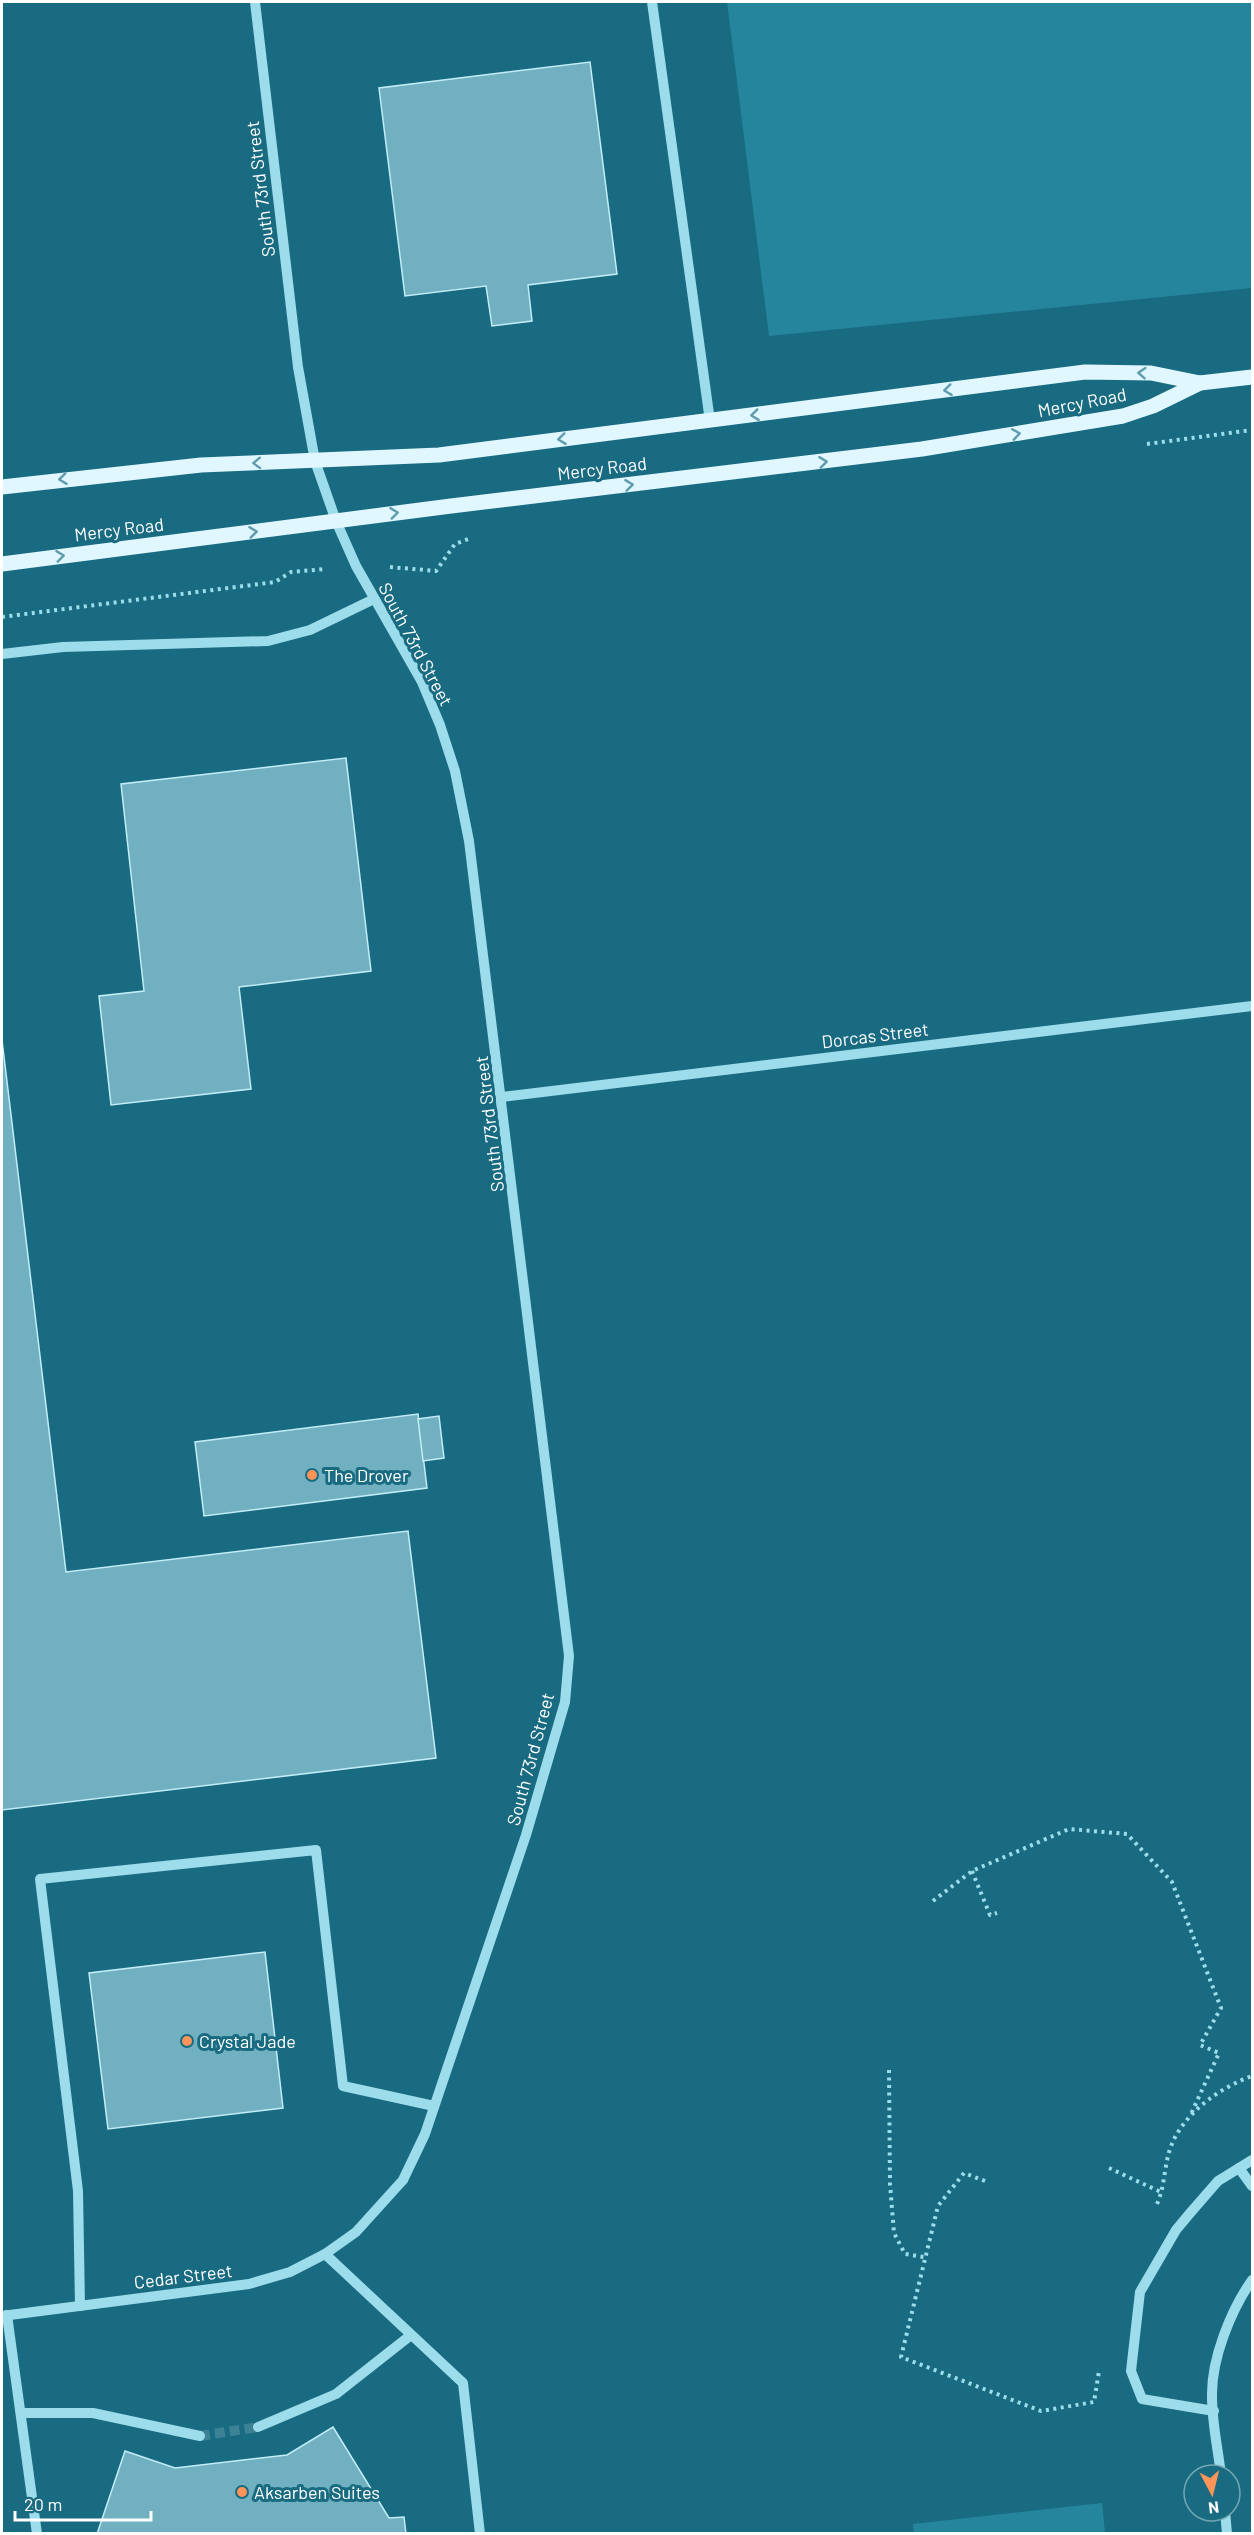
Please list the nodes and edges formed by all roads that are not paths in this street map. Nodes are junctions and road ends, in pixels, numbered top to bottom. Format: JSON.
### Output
{"nodes":[{"id":1,"x":255,"y":2,"type":"edge"},
{"id":2,"x":652,"y":2,"type":"edge"},
{"id":3,"x":1252,"y":376,"type":"edge"},
{"id":4,"x":1200,"y":383,"type":"junction"},
{"id":5,"x":710,"y":421,"type":"junction"},
{"id":6,"x":315,"y":461,"type":"junction"},
{"id":7,"x":2,"y":486,"type":"edge"},
{"id":8,"x":336,"y":521,"type":"junction"},
{"id":9,"x":2,"y":564,"type":"edge"},
{"id":10,"x":374,"y":599,"type":"junction"},
{"id":11,"x":2,"y":654,"type":"edge"},
{"id":12,"x":1252,"y":1006,"type":"edge"},
{"id":13,"x":502,"y":1097,"type":"junction"},
{"id":14,"x":434,"y":2106,"type":"junction"},
{"id":15,"x":1252,"y":2160,"type":"edge"},
{"id":16,"x":1239,"y":2168,"type":"junction"},
{"id":17,"x":1252,"y":2186,"type":"edge"},
{"id":18,"x":356,"y":2232,"type":"joint"},
{"id":19,"x":325,"y":2254,"type":"junction"},
{"id":20,"x":1252,"y":2280,"type":"edge"},
{"id":21,"x":80,"y":2306,"type":"junction"},
{"id":22,"x":4,"y":2316,"type":"edge"},
{"id":23,"x":411,"y":2335,"type":"junction"},
{"id":24,"x":1214,"y":2411,"type":"junction"},
{"id":25,"x":21,"y":2413,"type":"junction"},
{"id":26,"x":258,"y":2427,"type":"tunnel mouth"},
{"id":27,"x":200,"y":2436,"type":"tunnel mouth"},
{"id":28,"x":1220,"y":2463,"type":"edge"},
{"id":29,"x":38,"y":2534,"type":"edge"},
{"id":30,"x":480,"y":2534,"type":"edge"}],
"edges":[{"from":1,"to":6,"type":"street","name":"South 73rd Street"},
{"from":2,"to":5,"type":"street"},
{"from":3,"to":4,"type":"main road","name":"Mercy Road"},
{"from":4,"to":5,"type":"main road","name":"Mercy Road","one_way":true},
{"from":8,"to":4,"type":"main road","name":"Mercy Road","one_way":true},
{"from":5,"to":6,"type":"main road","name":"Mercy Road","one_way":true},
{"from":6,"to":7,"type":"main road","name":"Mercy Road","one_way":true},
{"from":6,"to":8,"type":"street","name":"South 73rd Street"},
{"from":9,"to":8,"type":"main road","name":"Mercy Road","one_way":true},
{"from":8,"to":10,"type":"street","name":"South 73rd Street"},
{"from":10,"to":11,"type":"street"},
{"from":10,"to":13,"type":"street","name":"South 73rd Street"},
{"from":12,"to":13,"type":"street","name":"Dorcas Street"},
{"from":13,"to":14,"type":"street","name":"South 73rd Street"},
{"from":14,"to":18,"type":"street","name":"South 73rd Street"},
{"from":14,"to":21,"type":"street"},
{"from":15,"to":16,"type":"street"},
{"from":16,"to":17,"type":"street"},
{"from":16,"to":24,"type":"street"},
{"from":18,"to":19,"type":"street","name":"Cedar Street"},
{"from":19,"to":21,"type":"street","name":"Cedar Street"},
{"from":19,"to":23,"type":"street"},
{"from":20,"to":24,"type":"street"},
{"from":21,"to":22,"type":"street","name":"Cedar Street"},
{"from":22,"to":25,"type":"street"},
{"from":23,"to":26,"type":"street"},
{"from":23,"to":30,"type":"street"},
{"from":24,"to":28,"type":"street"},
{"from":25,"to":27,"type":"street"},
{"from":25,"to":29,"type":"street"}]}
